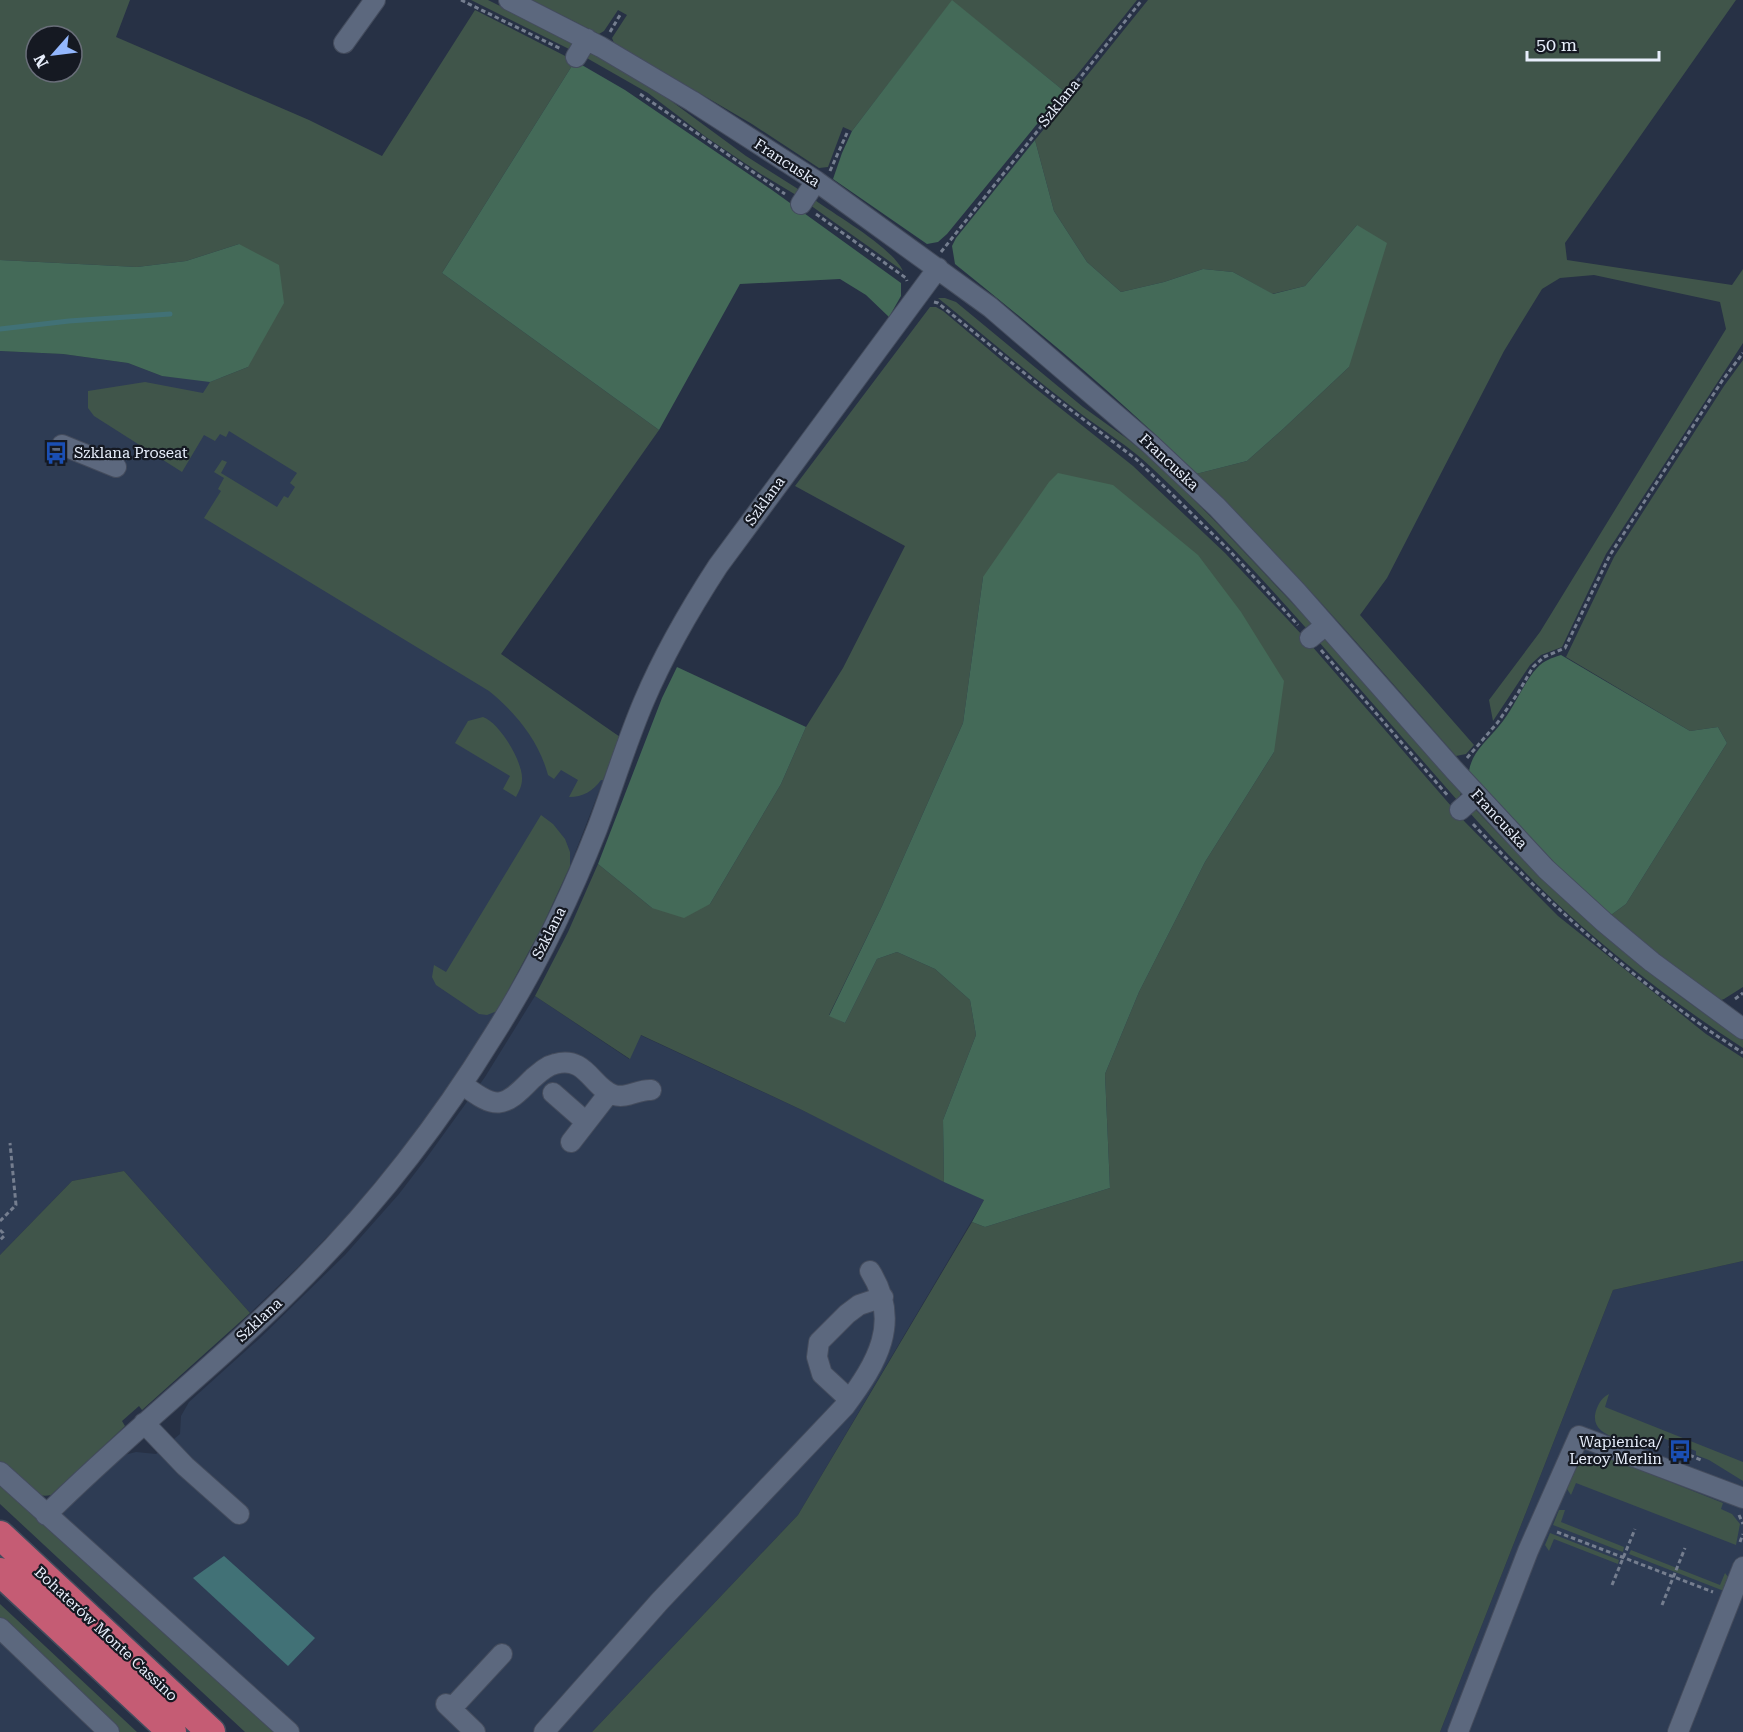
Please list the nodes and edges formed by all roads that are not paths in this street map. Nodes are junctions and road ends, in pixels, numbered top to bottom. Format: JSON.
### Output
{"nodes":[{"id":1,"x":375,"y":0,"type":"edge"},
{"id":2,"x":509,"y":0,"type":"edge"},
{"id":3,"x":587,"y":39,"type":"junction"},
{"id":4,"x":344,"y":44,"type":"dead end"},
{"id":5,"x":576,"y":57,"type":"road end"},
{"id":6,"x":819,"y":183,"type":"junction"},
{"id":7,"x":801,"y":204,"type":"road end"},
{"id":8,"x":935,"y":266,"type":"junction"},
{"id":9,"x":62,"y":445,"type":"dead end"},
{"id":10,"x":116,"y":467,"type":"dead end"},
{"id":11,"x":1326,"y":625,"type":"junction"},
{"id":12,"x":1310,"y":638,"type":"road end"},
{"id":13,"x":1477,"y":795,"type":"junction"},
{"id":14,"x":1460,"y":810,"type":"road end"},
{"id":15,"x":1743,"y":1029,"type":"edge"},
{"id":16,"x":462,"y":1084,"type":"junction"},
{"id":17,"x":651,"y":1090,"type":"dead end"},
{"id":18,"x":553,"y":1093,"type":"dead end"},
{"id":19,"x":609,"y":1093,"type":"junction"},
{"id":20,"x":586,"y":1122,"type":"junction"},
{"id":21,"x":571,"y":1142,"type":"dead end"},
{"id":22,"x":870,"y":1271,"type":"dead end"},
{"id":23,"x":883,"y":1297,"type":"junction"},
{"id":24,"x":849,"y":1399,"type":"junction"},
{"id":25,"x":144,"y":1423,"type":"junction"},
{"id":26,"x":0,"y":1472,"type":"edge"},
{"id":27,"x":1743,"y":1498,"type":"edge"},
{"id":28,"x":239,"y":1514,"type":"dead end"},
{"id":29,"x":46,"y":1515,"type":"junction"},
{"id":30,"x":0,"y":1535,"type":"edge"},
{"id":31,"x":1743,"y":1567,"type":"edge"},
{"id":32,"x":0,"y":1572,"type":"edge"},
{"id":33,"x":0,"y":1628,"type":"edge"},
{"id":34,"x":502,"y":1654,"type":"dead end"},
{"id":35,"x":108,"y":1732,"type":"edge"},
{"id":36,"x":172,"y":1732,"type":"edge"},
{"id":37,"x":211,"y":1732,"type":"edge"},
{"id":38,"x":289,"y":1732,"type":"edge"},
{"id":39,"x":476,"y":1732,"type":"edge"},
{"id":40,"x":544,"y":1732,"type":"edge"},
{"id":41,"x":1458,"y":1732,"type":"edge"},
{"id":42,"x":1678,"y":1732,"type":"edge"}],
"edges":[{"from":1,"to":4,"type":"street"},
{"from":2,"to":3,"type":"street","name":"Francuska"},
{"from":3,"to":5,"type":"street"},
{"from":3,"to":6,"type":"street","name":"Francuska"},
{"from":6,"to":7,"type":"street"},
{"from":6,"to":8,"type":"street","name":"Francuska"},
{"from":8,"to":11,"type":"street","name":"Francuska"},
{"from":8,"to":16,"type":"street","name":"Szklana"},
{"from":9,"to":10,"type":"street"},
{"from":11,"to":12,"type":"street"},
{"from":11,"to":13,"type":"street","name":"Francuska"},
{"from":13,"to":14,"type":"street"},
{"from":13,"to":15,"type":"street","name":"Francuska"},
{"from":16,"to":19,"type":"street"},
{"from":16,"to":25,"type":"street","name":"Szklana"},
{"from":17,"to":19,"type":"street"},
{"from":18,"to":20,"type":"street"},
{"from":19,"to":20,"type":"street"},
{"from":20,"to":21,"type":"street"},
{"from":22,"to":23,"type":"street"},
{"from":23,"to":24,"type":"street"},
{"from":23,"to":24,"type":"street"},
{"from":24,"to":40,"type":"street"},
{"from":25,"to":28,"type":"street"},
{"from":25,"to":29,"type":"street","name":"Szklana"},
{"from":26,"to":29,"type":"street"},
{"from":27,"to":41,"type":"street"},
{"from":29,"to":38,"type":"street"},
{"from":30,"to":37,"type":"highway","name":"Bohaterów Monte Cassino"},
{"from":31,"to":42,"type":"street"},
{"from":32,"to":36,"type":"highway","name":"Bohaterów Monte Cassino"},
{"from":33,"to":35,"type":"street"},
{"from":34,"to":39,"type":"street"}]}
